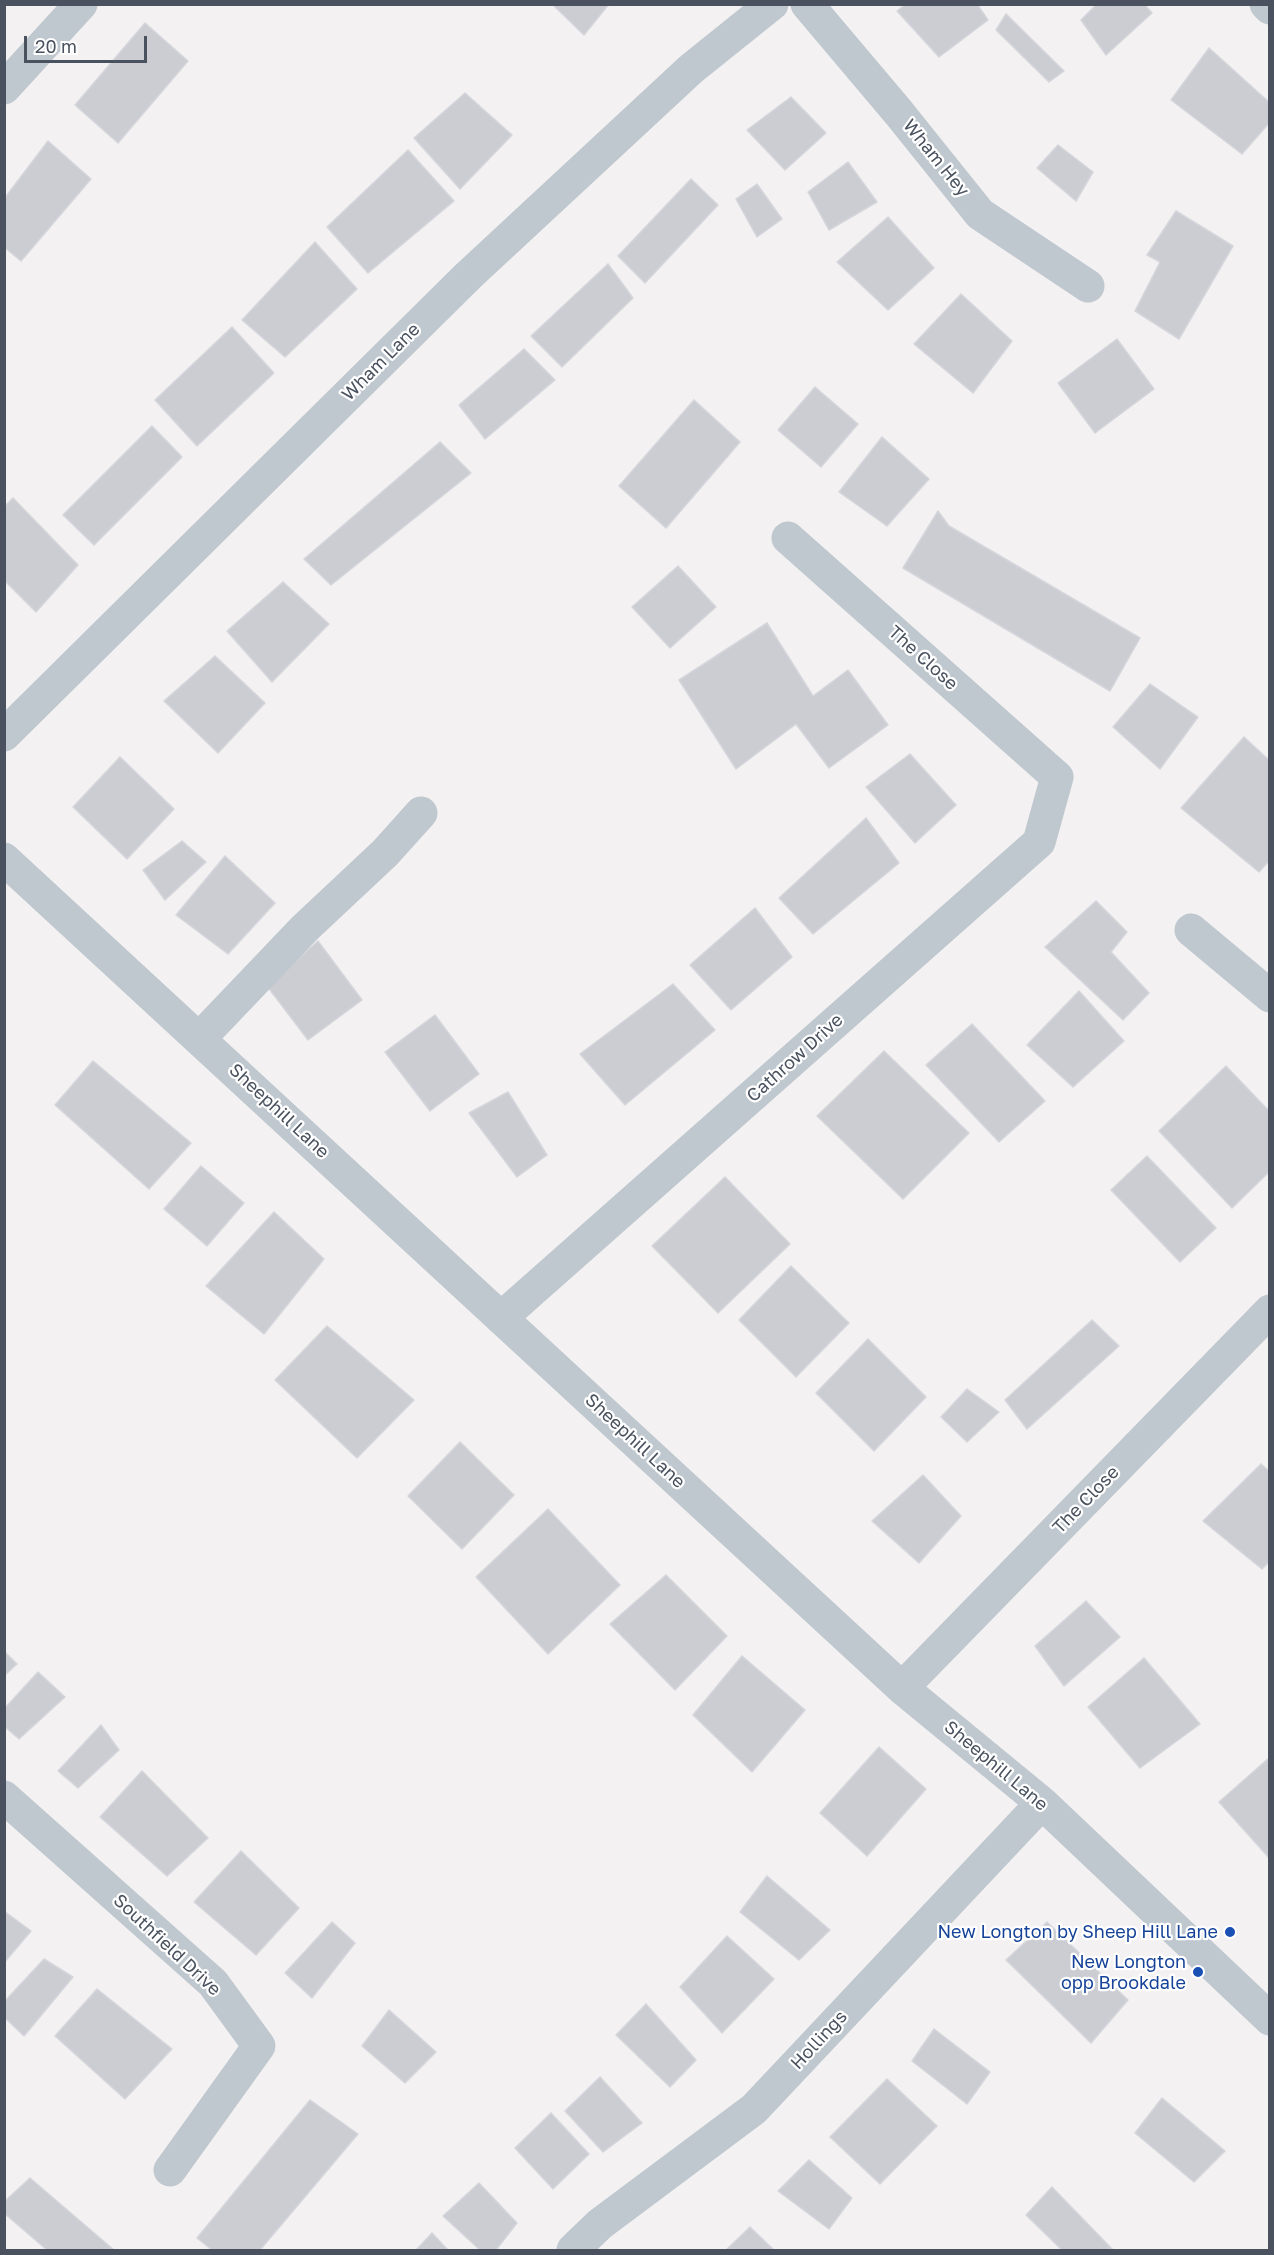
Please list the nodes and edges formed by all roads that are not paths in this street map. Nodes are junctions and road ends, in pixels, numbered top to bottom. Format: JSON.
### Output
{"nodes":[{"id":1,"x":81,"y":4,"type":"edge"},
{"id":2,"x":772,"y":4,"type":"edge"},
{"id":3,"x":807,"y":4,"type":"edge"},
{"id":4,"x":1266,"y":4,"type":"edge"},
{"id":5,"x":1269,"y":8,"type":"edge"},
{"id":6,"x":4,"y":88,"type":"edge"},
{"id":7,"x":1088,"y":286,"type":"dead end"},
{"id":8,"x":788,"y":538,"type":"dead end"},
{"id":9,"x":4,"y":735,"type":"edge"},
{"id":10,"x":1057,"y":777,"type":"joint"},
{"id":11,"x":421,"y":813,"type":"dead end"},
{"id":12,"x":4,"y":859,"type":"edge"},
{"id":13,"x":1191,"y":930,"type":"dead end"},
{"id":14,"x":1269,"y":996,"type":"edge"},
{"id":15,"x":200,"y":1038,"type":"junction"},
{"id":16,"x":1269,"y":1311,"type":"edge"},
{"id":17,"x":501,"y":1318,"type":"junction"},
{"id":18,"x":902,"y":1688,"type":"junction"},
{"id":19,"x":5,"y":1798,"type":"edge"},
{"id":20,"x":1042,"y":1803,"type":"junction"},
{"id":21,"x":1269,"y":2019,"type":"edge"},
{"id":22,"x":170,"y":2170,"type":"dead end"},
{"id":23,"x":573,"y":2250,"type":"edge"}],
"edges":[{"from":1,"to":6,"type":"street"},
{"from":2,"to":9,"type":"street","name":"Wham Lane"},
{"from":3,"to":7,"type":"street","name":"Wham Hey"},
{"from":4,"to":5,"type":"street"},
{"from":8,"to":10,"type":"street","name":"The Close"},
{"from":10,"to":17,"type":"street","name":"Cathrow Drive"},
{"from":11,"to":15,"type":"street"},
{"from":12,"to":15,"type":"street","name":"Sheephill Lane"},
{"from":13,"to":14,"type":"street"},
{"from":15,"to":17,"type":"street","name":"Sheephill Lane"},
{"from":16,"to":18,"type":"street","name":"The Close"},
{"from":17,"to":18,"type":"street","name":"Sheephill Lane"},
{"from":18,"to":20,"type":"street","name":"Sheephill Lane"},
{"from":19,"to":22,"type":"street","name":"Southfield Drive"},
{"from":20,"to":21,"type":"street","name":"Sheephill Lane"},
{"from":20,"to":23,"type":"street","name":"Hollings"}]}
